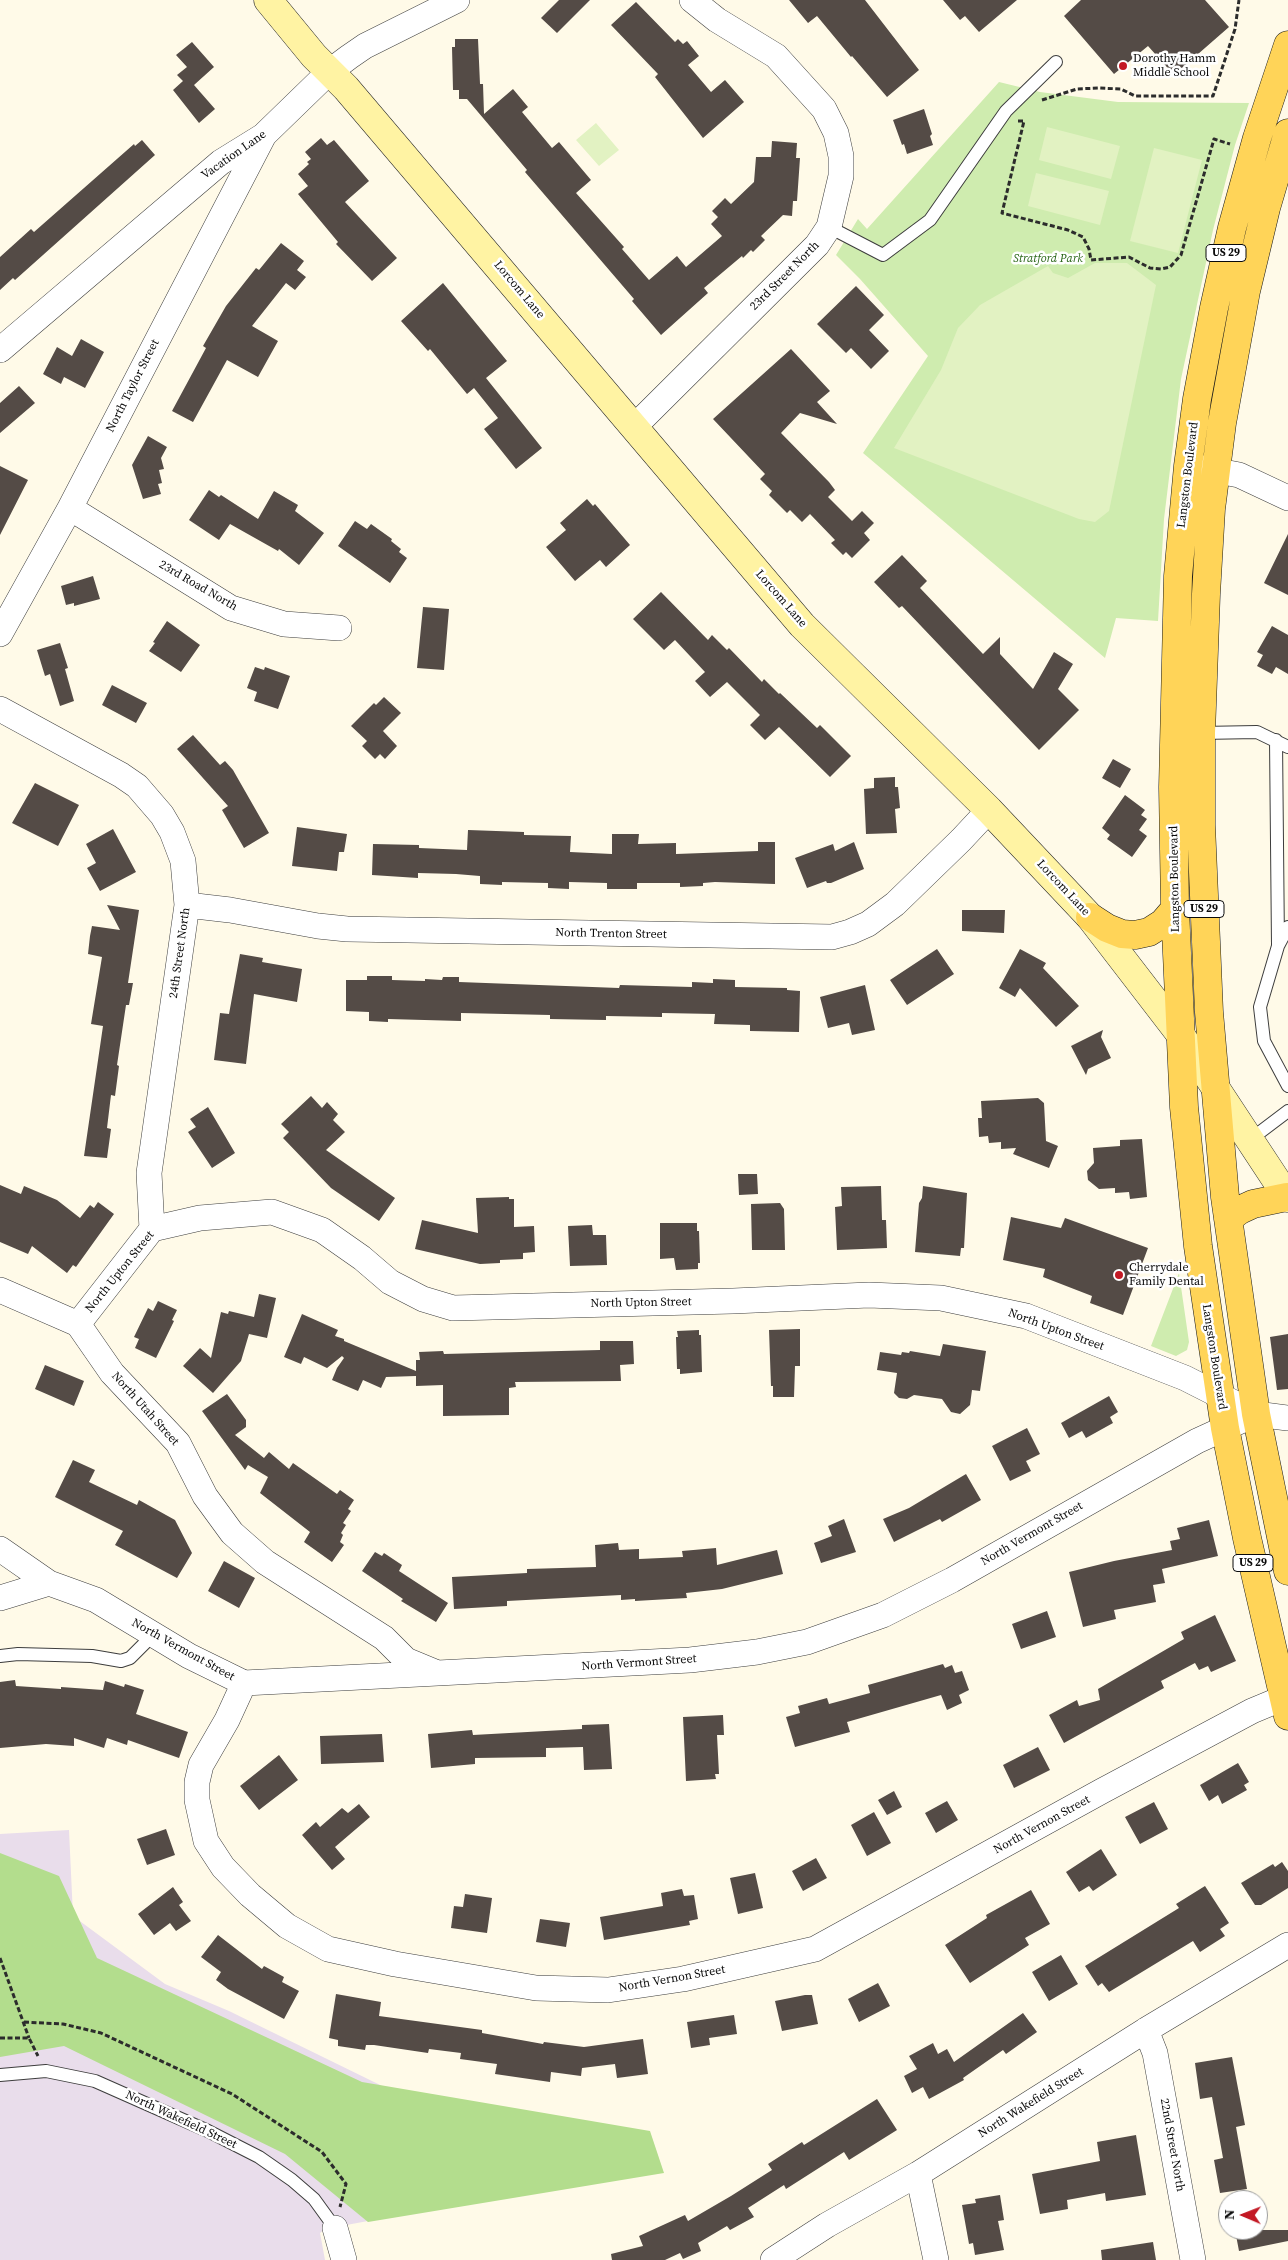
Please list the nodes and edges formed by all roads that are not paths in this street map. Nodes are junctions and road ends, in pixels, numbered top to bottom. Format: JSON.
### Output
{"nodes":[{"id":1,"x":268,"y":0,"type":"edge"},
{"id":2,"x":457,"y":0,"type":"edge"},
{"id":3,"x":692,"y":0,"type":"edge"},
{"id":4,"x":1288,"y":45,"type":"edge"},
{"id":5,"x":1056,"y":62,"type":"dead end"},
{"id":6,"x":329,"y":72,"type":"junction"},
{"id":7,"x":1288,"y":133,"type":"edge"},
{"id":8,"x":263,"y":136,"type":"junction"},
{"id":9,"x":829,"y":227,"type":"junction"},
{"id":10,"x":0,"y":350,"type":"edge"},
{"id":11,"x":635,"y":426,"type":"junction"},
{"id":12,"x":1188,"y":466,"type":"junction"},
{"id":13,"x":1216,"y":470,"type":"junction"},
{"id":14,"x":1288,"y":498,"type":"edge"},
{"id":15,"x":70,"y":508,"type":"junction"},
{"id":16,"x":339,"y":628,"type":"dead end"},
{"id":17,"x":0,"y":634,"type":"edge"},
{"id":18,"x":0,"y":709,"type":"edge"},
{"id":19,"x":1201,"y":733,"type":"junction"},
{"id":20,"x":1173,"y":734,"type":"junction"},
{"id":21,"x":1276,"y":740,"type":"junction"},
{"id":22,"x":1288,"y":747,"type":"edge"},
{"id":23,"x":989,"y":810,"type":"junction"},
{"id":24,"x":187,"y":905,"type":"junction"},
{"id":25,"x":1175,"y":909,"type":"junction"},
{"id":26,"x":1090,"y":917,"type":"junction"},
{"id":27,"x":1288,"y":927,"type":"edge"},
{"id":28,"x":1278,"y":946,"type":"junction"},
{"id":29,"x":1180,"y":1034,"type":"junction"},
{"id":30,"x":1214,"y":1084,"type":"junction"},
{"id":31,"x":1288,"y":1086,"type":"edge"},
{"id":32,"x":1288,"y":1111,"type":"edge"},
{"id":33,"x":1250,"y":1139,"type":"junction"},
{"id":34,"x":1288,"y":1197,"type":"edge"},
{"id":35,"x":1228,"y":1219,"type":"junction"},
{"id":36,"x":152,"y":1229,"type":"junction"},
{"id":37,"x":0,"y":1290,"type":"edge"},
{"id":38,"x":78,"y":1324,"type":"junction"},
{"id":39,"x":1220,"y":1395,"type":"junction"},
{"id":40,"x":1256,"y":1414,"type":"junction"},
{"id":41,"x":1288,"y":1418,"type":"edge"},
{"id":42,"x":1225,"y":1428,"type":"junction"},
{"id":43,"x":0,"y":1549,"type":"edge"},
{"id":44,"x":1288,"y":1571,"type":"edge"},
{"id":45,"x":49,"y":1583,"type":"junction"},
{"id":46,"x":0,"y":1598,"type":"edge"},
{"id":47,"x":154,"y":1634,"type":"junction"},
{"id":48,"x":0,"y":1656,"type":"edge"},
{"id":49,"x":439,"y":1674,"type":"junction"},
{"id":50,"x":244,"y":1684,"type":"junction"},
{"id":51,"x":1286,"y":1703,"type":"edge"},
{"id":52,"x":1288,"y":1945,"type":"edge"},
{"id":53,"x":1146,"y":2030,"type":"junction"},
{"id":54,"x":0,"y":2075,"type":"edge"},
{"id":55,"x":918,"y":2174,"type":"junction"},
{"id":56,"x":335,"y":2228,"type":"joint"},
{"id":57,"x":344,"y":2260,"type":"edge"},
{"id":58,"x":773,"y":2260,"type":"edge"},
{"id":59,"x":936,"y":2260,"type":"edge"},
{"id":60,"x":1193,"y":2260,"type":"edge"}],
"edges":[{"from":1,"to":6,"type":"street","name":"Lorcom Lane"},
{"from":2,"to":6,"type":"street","name":"Vacation Lane"},
{"from":3,"to":9,"type":"street","name":"23rd Street North"},
{"from":4,"to":12,"type":"main road","name":"Langston Boulevard","number":"US 29"},
{"from":5,"to":9,"type":"lane"},
{"from":6,"to":8,"type":"street","name":"Vacation Lane"},
{"from":6,"to":11,"type":"street","name":"Lorcom Lane"},
{"from":7,"to":13,"type":"main road","number":"US 29"},
{"from":8,"to":10,"type":"street","name":"Vacation Lane"},
{"from":8,"to":15,"type":"street","name":"North Taylor Street"},
{"from":9,"to":11,"type":"street","name":"23rd Street North"},
{"from":11,"to":23,"type":"street","name":"Lorcom Lane"},
{"from":12,"to":13,"type":"street"},
{"from":12,"to":20,"type":"main road","name":"Langston Boulevard","number":"US 29"},
{"from":13,"to":14,"type":"street"},
{"from":13,"to":19,"type":"main road","number":"US 29"},
{"from":15,"to":16,"type":"street","name":"23rd Road North"},
{"from":15,"to":17,"type":"street","name":"North Taylor Street"},
{"from":18,"to":24,"type":"street","name":"24th Street North"},
{"from":19,"to":20,"type":"main road"},
{"from":19,"to":21,"type":"lane"},
{"from":19,"to":30,"type":"main road","number":"US 29"},
{"from":20,"to":25,"type":"main road","name":"Langston Boulevard","number":"US 29"},
{"from":21,"to":22,"type":"lane"},
{"from":21,"to":28,"type":"lane"},
{"from":23,"to":24,"type":"street","name":"North Trenton Street"},
{"from":23,"to":26,"type":"street","name":"Lorcom Lane"},
{"from":24,"to":36,"type":"street","name":"24th Street North"},
{"from":25,"to":26,"type":"main road"},
{"from":25,"to":29,"type":"main road","name":"Langston Boulevard","number":"US 29"},
{"from":26,"to":29,"type":"street","name":"Lorcom Lane"},
{"from":27,"to":28,"type":"lane"},
{"from":28,"to":31,"type":"lane"},
{"from":29,"to":30,"type":"street","name":"Lorcom Lane"},
{"from":29,"to":39,"type":"main road","name":"Langston Boulevard","number":"US 29"},
{"from":30,"to":33,"type":"street","name":"Lorcom Lane"},
{"from":30,"to":35,"type":"main road","number":"US 29"},
{"from":32,"to":33,"type":"lane"},
{"from":33,"to":34,"type":"street","name":"Lorcom Lane"},
{"from":34,"to":35,"type":"main road"},
{"from":35,"to":40,"type":"main road","number":"US 29"},
{"from":36,"to":38,"type":"street","name":"North Upton Street"},
{"from":36,"to":39,"type":"street","name":"North Upton Street"},
{"from":37,"to":38,"type":"street"},
{"from":38,"to":49,"type":"street","name":"North Utah Street"},
{"from":39,"to":40,"type":"street","name":"North Upton Street"},
{"from":39,"to":42,"type":"main road","name":"Langston Boulevard","number":"US 29"},
{"from":40,"to":41,"type":"street"},
{"from":40,"to":42,"type":"street","name":"North Vermont Street"},
{"from":40,"to":44,"type":"main road","number":"US 29"},
{"from":42,"to":49,"type":"street","name":"North Vermont Street"},
{"from":42,"to":51,"type":"main road","name":"Langston Boulevard","number":"US 29"},
{"from":43,"to":45,"type":"street","name":"North Vermont Street"},
{"from":45,"to":46,"type":"street"},
{"from":45,"to":47,"type":"street","name":"North Vermont Street"},
{"from":47,"to":48,"type":"lane"},
{"from":47,"to":50,"type":"street","name":"North Vermont Street"},
{"from":49,"to":50,"type":"street","name":"North Vermont Street"},
{"from":50,"to":51,"type":"street","name":"North Vernon Street"},
{"from":52,"to":53,"type":"street","name":"North Wakefield Street"},
{"from":53,"to":55,"type":"street","name":"North Wakefield Street"},
{"from":53,"to":60,"type":"street","name":"22nd Street North"},
{"from":54,"to":56,"type":"lane","name":"North Wakefield Street"},
{"from":55,"to":58,"type":"street","name":"North Wakefield Street"},
{"from":55,"to":59,"type":"street"},
{"from":56,"to":57,"type":"street"}]}
